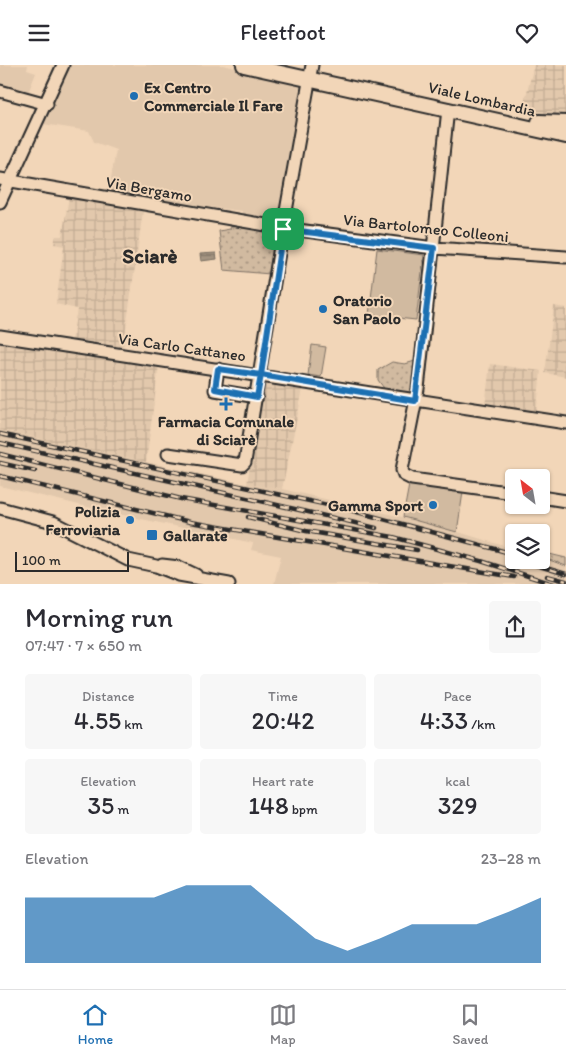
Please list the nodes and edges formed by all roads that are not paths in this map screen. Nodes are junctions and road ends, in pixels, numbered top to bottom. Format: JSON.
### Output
{"nodes":[{"id":1,"x":63,"y":65,"type":"edge"},
{"id":2,"x":244,"y":65,"type":"edge"},
{"id":3,"x":280,"y":65,"type":"edge"},
{"id":4,"x":311,"y":72,"type":"edge"},
{"id":5,"x":0,"y":91,"type":"edge"},
{"id":6,"x":46,"y":104,"type":"junction"},
{"id":7,"x":448,"y":109,"type":"junction"},
{"id":8,"x":566,"y":123,"type":"edge"},
{"id":9,"x":566,"y":136,"type":"edge"},
{"id":10,"x":5,"y":180,"type":"edge"},
{"id":11,"x":0,"y":202,"type":"edge"},
{"id":12,"x":283,"y":229,"type":"junction"},
{"id":13,"x":434,"y":248,"type":"junction"},
{"id":14,"x":566,"y":257,"type":"edge"},
{"id":15,"x":0,"y":336,"type":"edge"},
{"id":16,"x":218,"y":369,"type":"junction"},
{"id":17,"x":261,"y":375,"type":"junction"},
{"id":18,"x":257,"y":397,"type":"junction"},
{"id":19,"x":415,"y":401,"type":"junction"},
{"id":20,"x":566,"y":423,"type":"edge"},
{"id":21,"x":168,"y":454,"type":"dead end"},
{"id":22,"x":505,"y":492,"type":"edge"},
{"id":23,"x":550,"y":498,"type":"edge"},
{"id":24,"x":566,"y":501,"type":"edge"},
{"id":25,"x":0,"y":508,"type":"edge"},
{"id":26,"x":156,"y":566,"type":"junction"},
{"id":27,"x":200,"y":577,"type":"junction"},
{"id":28,"x":168,"y":578,"type":"edge"},
{"id":29,"x":226,"y":583,"type":"edge"}],
"edges":[{"from":1,"to":6,"type":"street"},
{"from":2,"to":4,"type":"main road","name":"Viale Lombardia"},
{"from":3,"to":4,"type":"main road","name":"Viale Lombardia"},
{"from":4,"to":7,"type":"main road","name":"Viale Lombardia"},
{"from":4,"to":8,"type":"main road","name":"Viale Lombardia"},
{"from":4,"to":12,"type":"street"},
{"from":5,"to":6,"type":"street"},
{"from":6,"to":10,"type":"street"},
{"from":7,"to":9,"type":"main road","name":"Viale Lombardia"},
{"from":7,"to":13,"type":"street"},
{"from":10,"to":11,"type":"street"},
{"from":10,"to":12,"type":"street","name":"Via Bergamo"},
{"from":12,"to":13,"type":"street","name":"Via Bartolomeo Colleoni"},
{"from":12,"to":17,"type":"street"},
{"from":13,"to":14,"type":"street","name":"Via Bartolomeo Colleoni"},
{"from":13,"to":19,"type":"street"},
{"from":15,"to":16,"type":"street","name":"Via Carlo Cattaneo"},
{"from":16,"to":17,"type":"street","name":"Via Carlo Cattaneo"},
{"from":16,"to":18,"type":"street"},
{"from":17,"to":18,"type":"street"},
{"from":17,"to":19,"type":"street","name":"Via Carlo Cattaneo"},
{"from":18,"to":21,"type":"street"},
{"from":19,"to":20,"type":"street","name":"Via Carlo Cattaneo"},
{"from":19,"to":22,"type":"street"},
{"from":23,"to":24,"type":"street"},
{"from":25,"to":26,"type":"street"},
{"from":26,"to":27,"type":"street"},
{"from":26,"to":28,"type":"street"},
{"from":27,"to":28,"type":"street"},
{"from":27,"to":29,"type":"street"}]}
